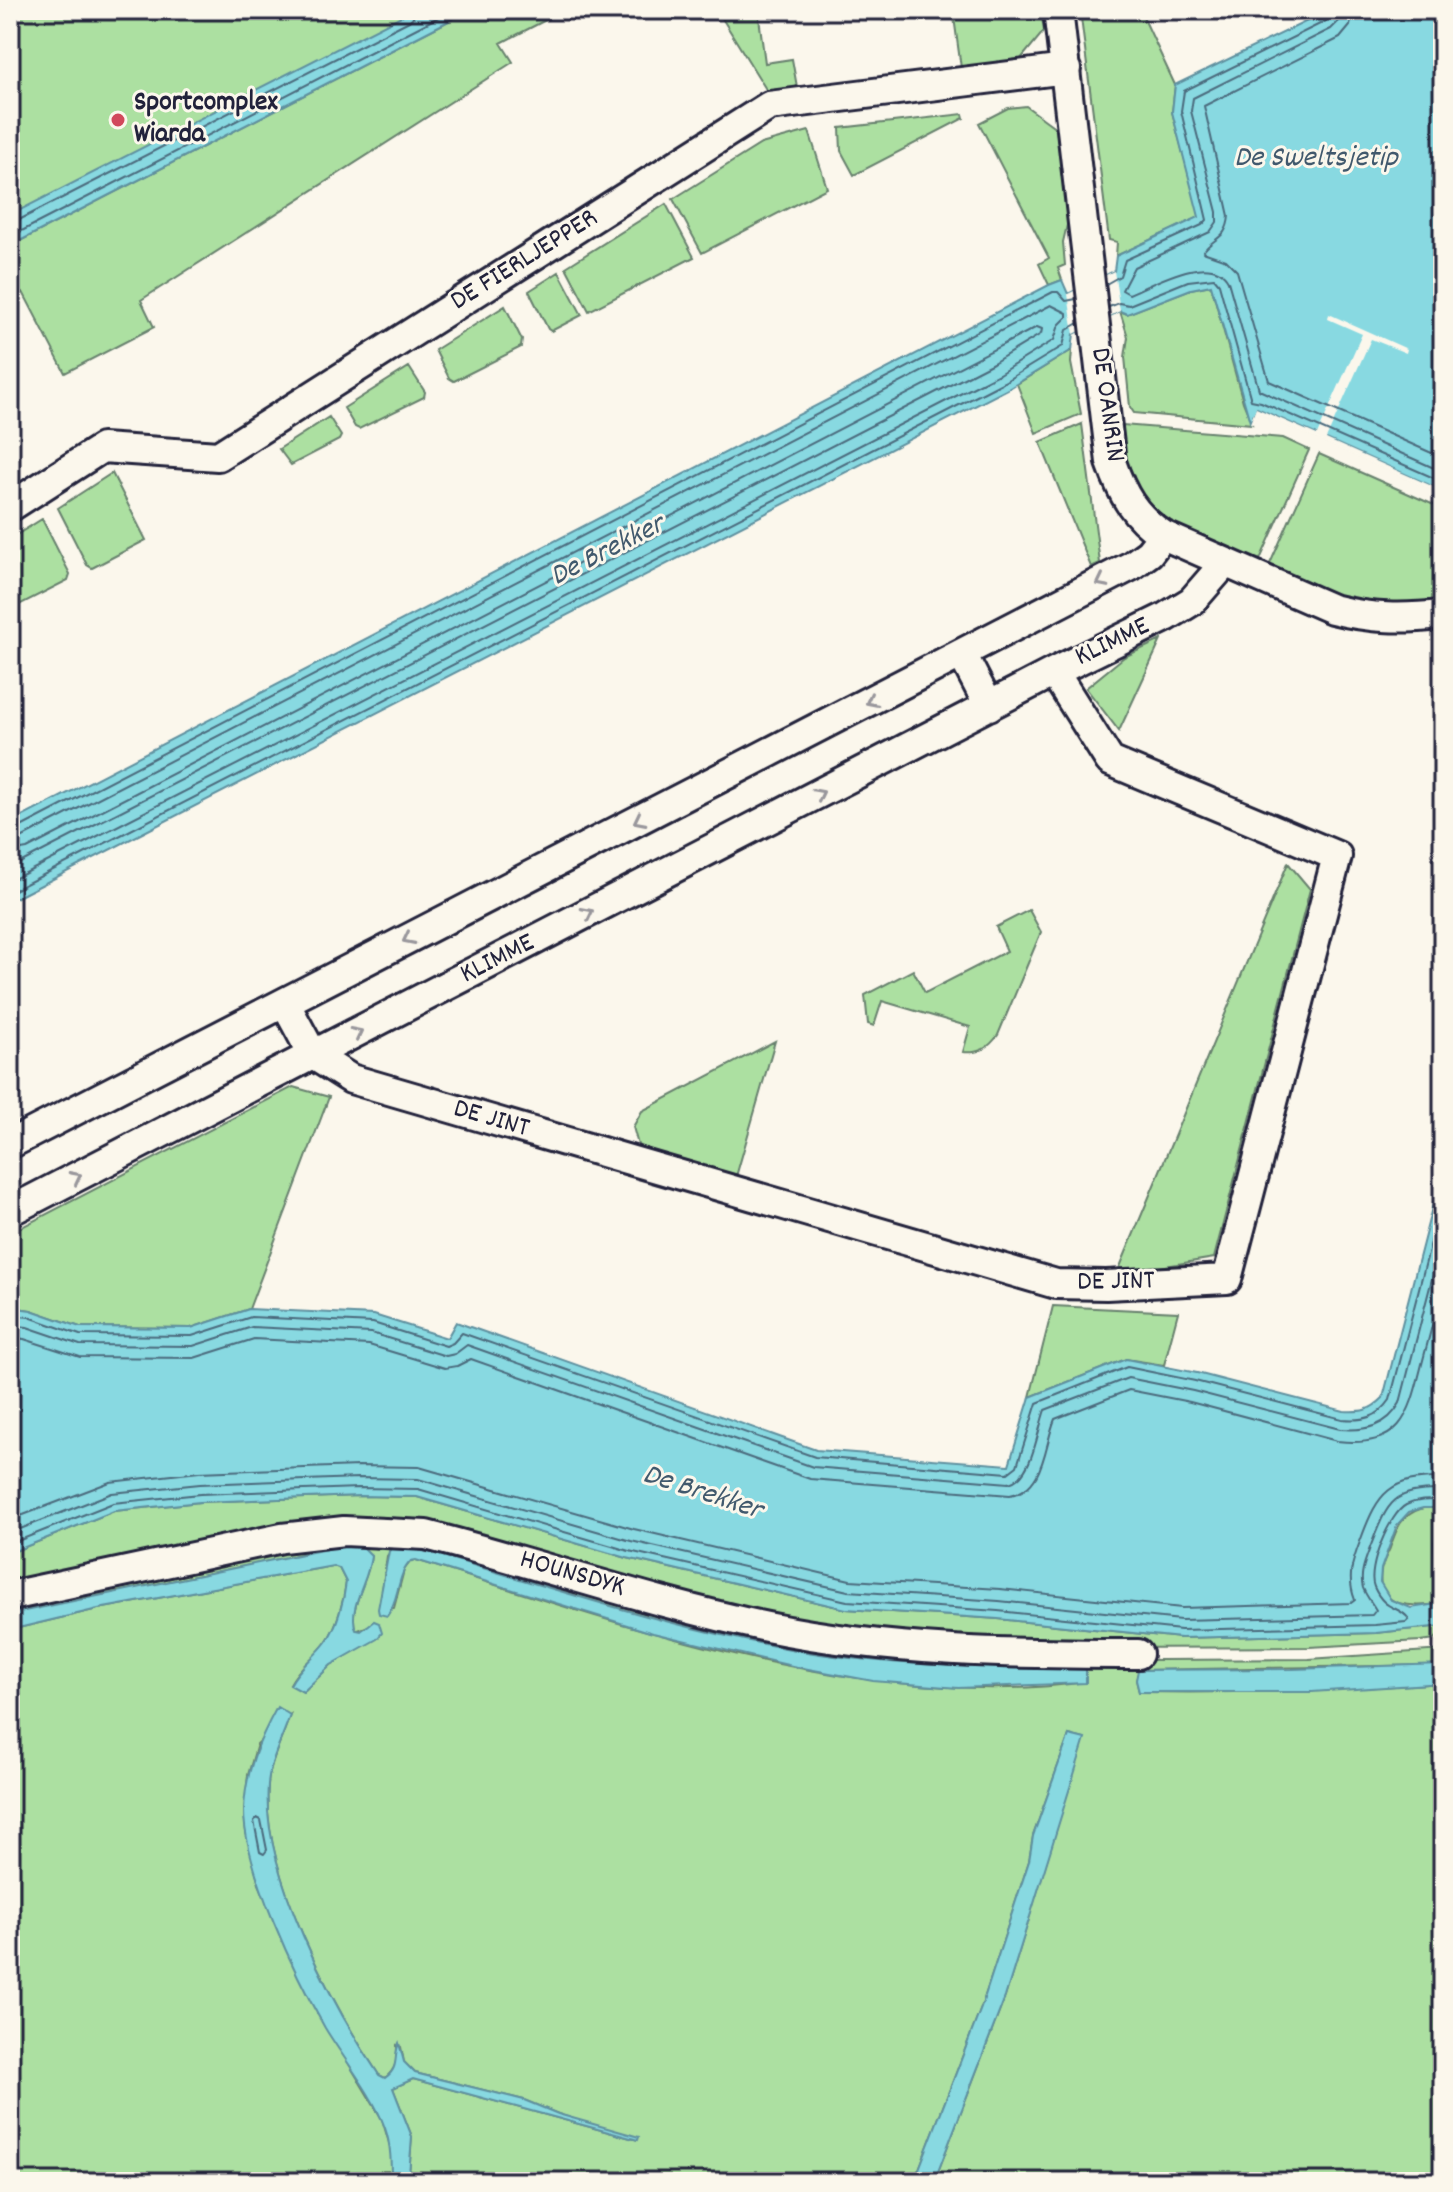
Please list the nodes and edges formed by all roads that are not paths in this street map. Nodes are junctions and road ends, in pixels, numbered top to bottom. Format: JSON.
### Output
{"nodes":[{"id":1,"x":1058,"y":10,"type":"edge"},
{"id":2,"x":1066,"y":69,"type":"junction"},
{"id":3,"x":10,"y":507,"type":"edge"},
{"id":4,"x":1163,"y":535,"type":"junction"},
{"id":5,"x":1224,"y":564,"type":"junction"},
{"id":6,"x":1443,"y":615,"type":"edge"},
{"id":7,"x":962,"y":654,"type":"junction"},
{"id":8,"x":1054,"y":672,"type":"junction"},
{"id":9,"x":989,"y":706,"type":"junction"},
{"id":10,"x":285,"y":1003,"type":"junction"},
{"id":11,"x":313,"y":1055,"type":"junction"},
{"id":12,"x":10,"y":1144,"type":"edge"},
{"id":13,"x":10,"y":1200,"type":"edge"},
{"id":14,"x":10,"y":1596,"type":"edge"},
{"id":15,"x":1138,"y":1654,"type":"dead end"}],
"edges":[{"from":1,"to":2,"type":"street","name":"DE OANRIN"},
{"from":2,"to":3,"type":"street","name":"DE FIERLJEPPER"},
{"from":2,"to":4,"type":"street","name":"DE OANRIN"},
{"from":4,"to":5,"type":"street","name":"DE OANRIN"},
{"from":4,"to":7,"type":"street","one_way":true},
{"from":5,"to":6,"type":"street","name":"DE OANRIN"},
{"from":5,"to":8,"type":"street","name":"KLIMME"},
{"from":7,"to":9,"type":"street"},
{"from":7,"to":10,"type":"street","one_way":true},
{"from":8,"to":9,"type":"street","name":"KLIMME"},
{"from":8,"to":11,"type":"street","name":"DE JINT"},
{"from":11,"to":9,"type":"street","name":"KLIMME","one_way":true},
{"from":10,"to":11,"type":"street","name":"DE JINT"},
{"from":10,"to":12,"type":"street"},
{"from":13,"to":11,"type":"street","name":"KLIMME","one_way":true},
{"from":14,"to":15,"type":"street","name":"HOUNSDYK"}]}
